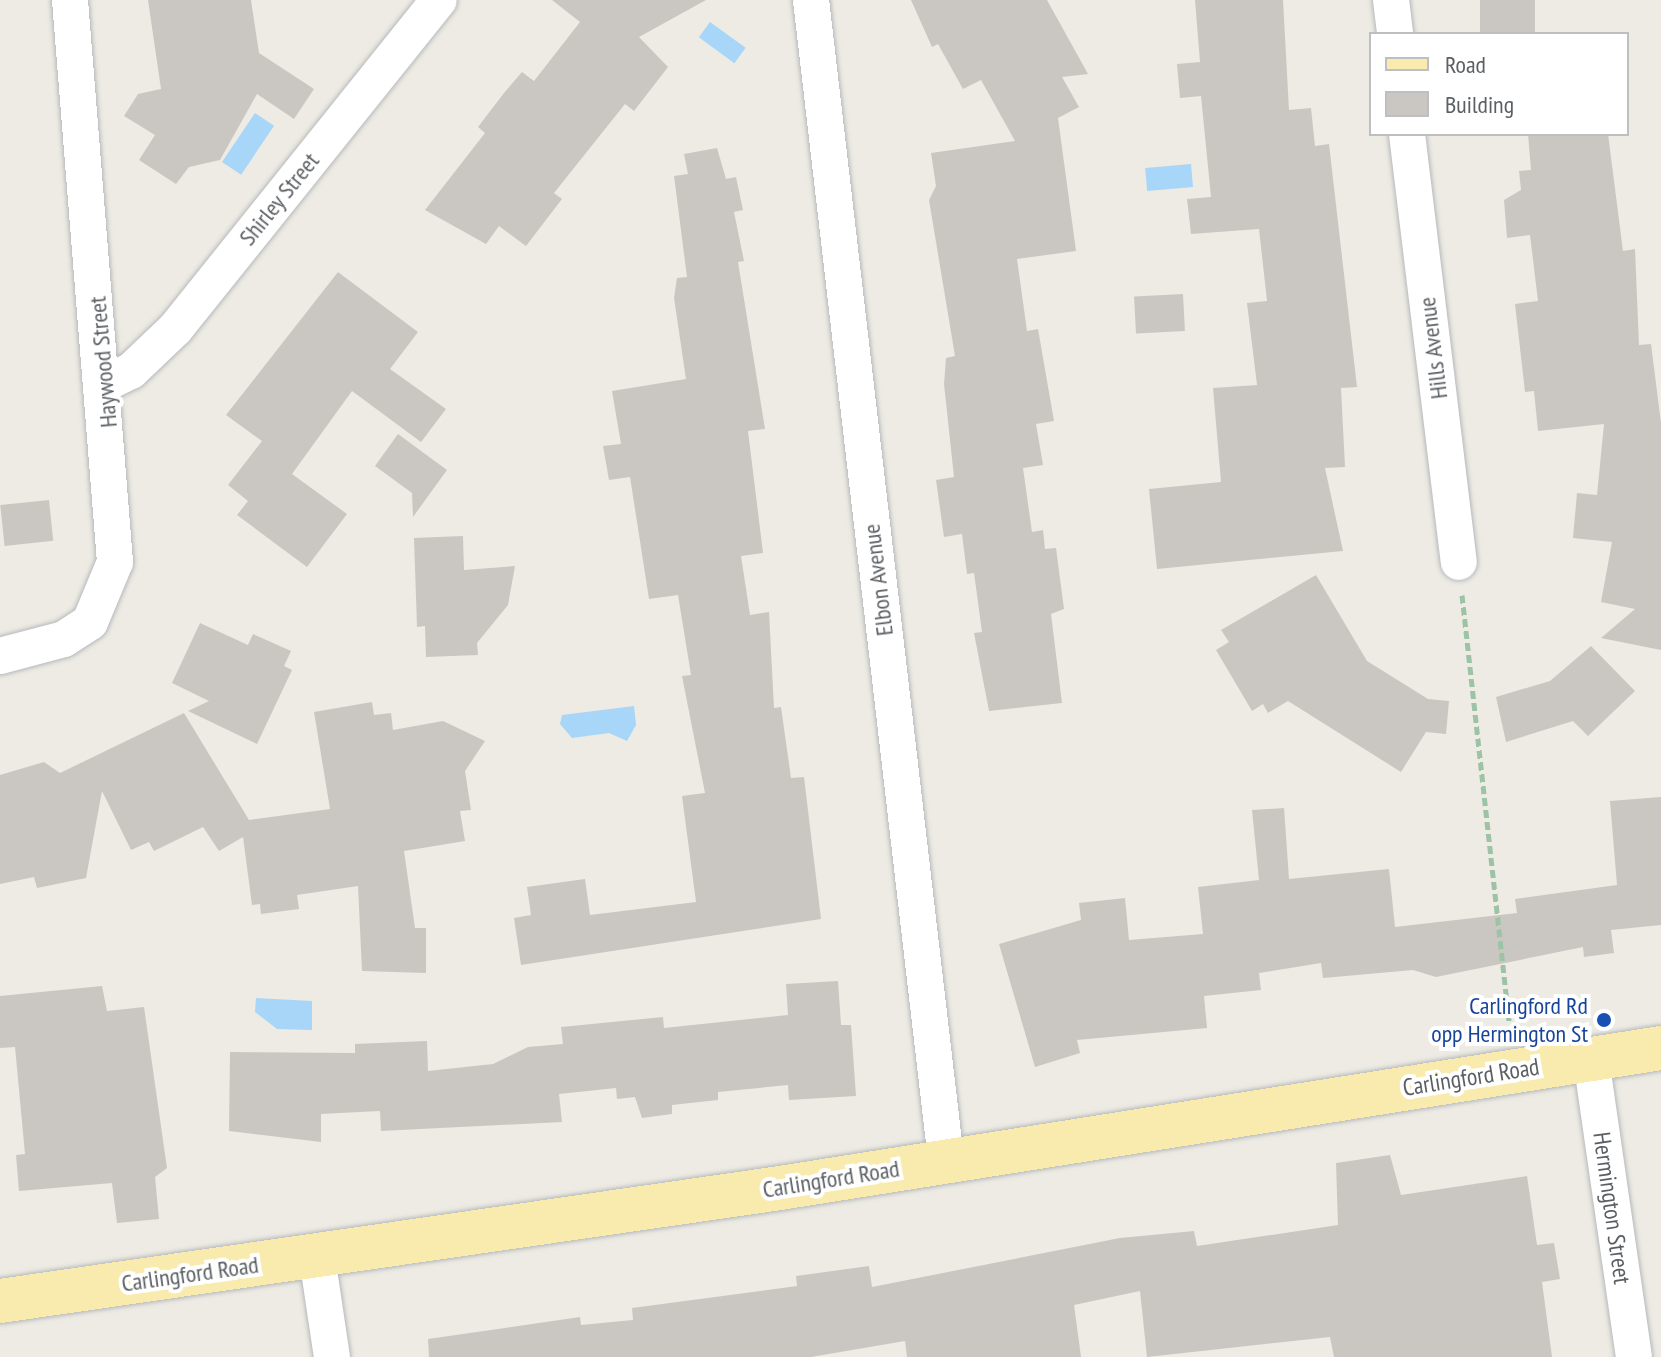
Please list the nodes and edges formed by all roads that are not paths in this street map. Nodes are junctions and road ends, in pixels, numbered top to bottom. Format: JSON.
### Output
{"nodes":[{"id":1,"x":70,"y":0,"type":"edge"},
{"id":2,"x":439,"y":0,"type":"edge"},
{"id":3,"x":811,"y":0,"type":"edge"},
{"id":4,"x":1391,"y":0,"type":"edge"},
{"id":5,"x":1395,"y":32,"type":"edge"},
{"id":6,"x":1407,"y":136,"type":"edge"},
{"id":7,"x":106,"y":383,"type":"junction"},
{"id":8,"x":1459,"y":562,"type":"road end"},
{"id":9,"x":0,"y":656,"type":"edge"},
{"id":10,"x":1661,"y":1048,"type":"edge"},
{"id":11,"x":1591,"y":1059,"type":"junction"},
{"id":12,"x":946,"y":1160,"type":"junction"},
{"id":13,"x":317,"y":1257,"type":"junction"},
{"id":14,"x":0,"y":1301,"type":"edge"},
{"id":15,"x":332,"y":1357,"type":"edge"},
{"id":16,"x":1634,"y":1357,"type":"edge"}],
"edges":[{"from":1,"to":7,"type":"street","name":"Haywood Street"},
{"from":2,"to":7,"type":"street","name":"Shirley Street"},
{"from":3,"to":12,"type":"street","name":"Elbon Avenue"},
{"from":4,"to":5,"type":"street"},
{"from":6,"to":8,"type":"street","name":"Hills Avenue"},
{"from":7,"to":9,"type":"street","name":"Haywood Street"},
{"from":10,"to":11,"type":"main road","name":"Carlingford Road"},
{"from":11,"to":12,"type":"main road","name":"Carlingford Road"},
{"from":11,"to":16,"type":"street","name":"Hermington Street"},
{"from":12,"to":13,"type":"main road","name":"Carlingford Road"},
{"from":13,"to":14,"type":"main road","name":"Carlingford Road"},
{"from":13,"to":15,"type":"street"}]}
